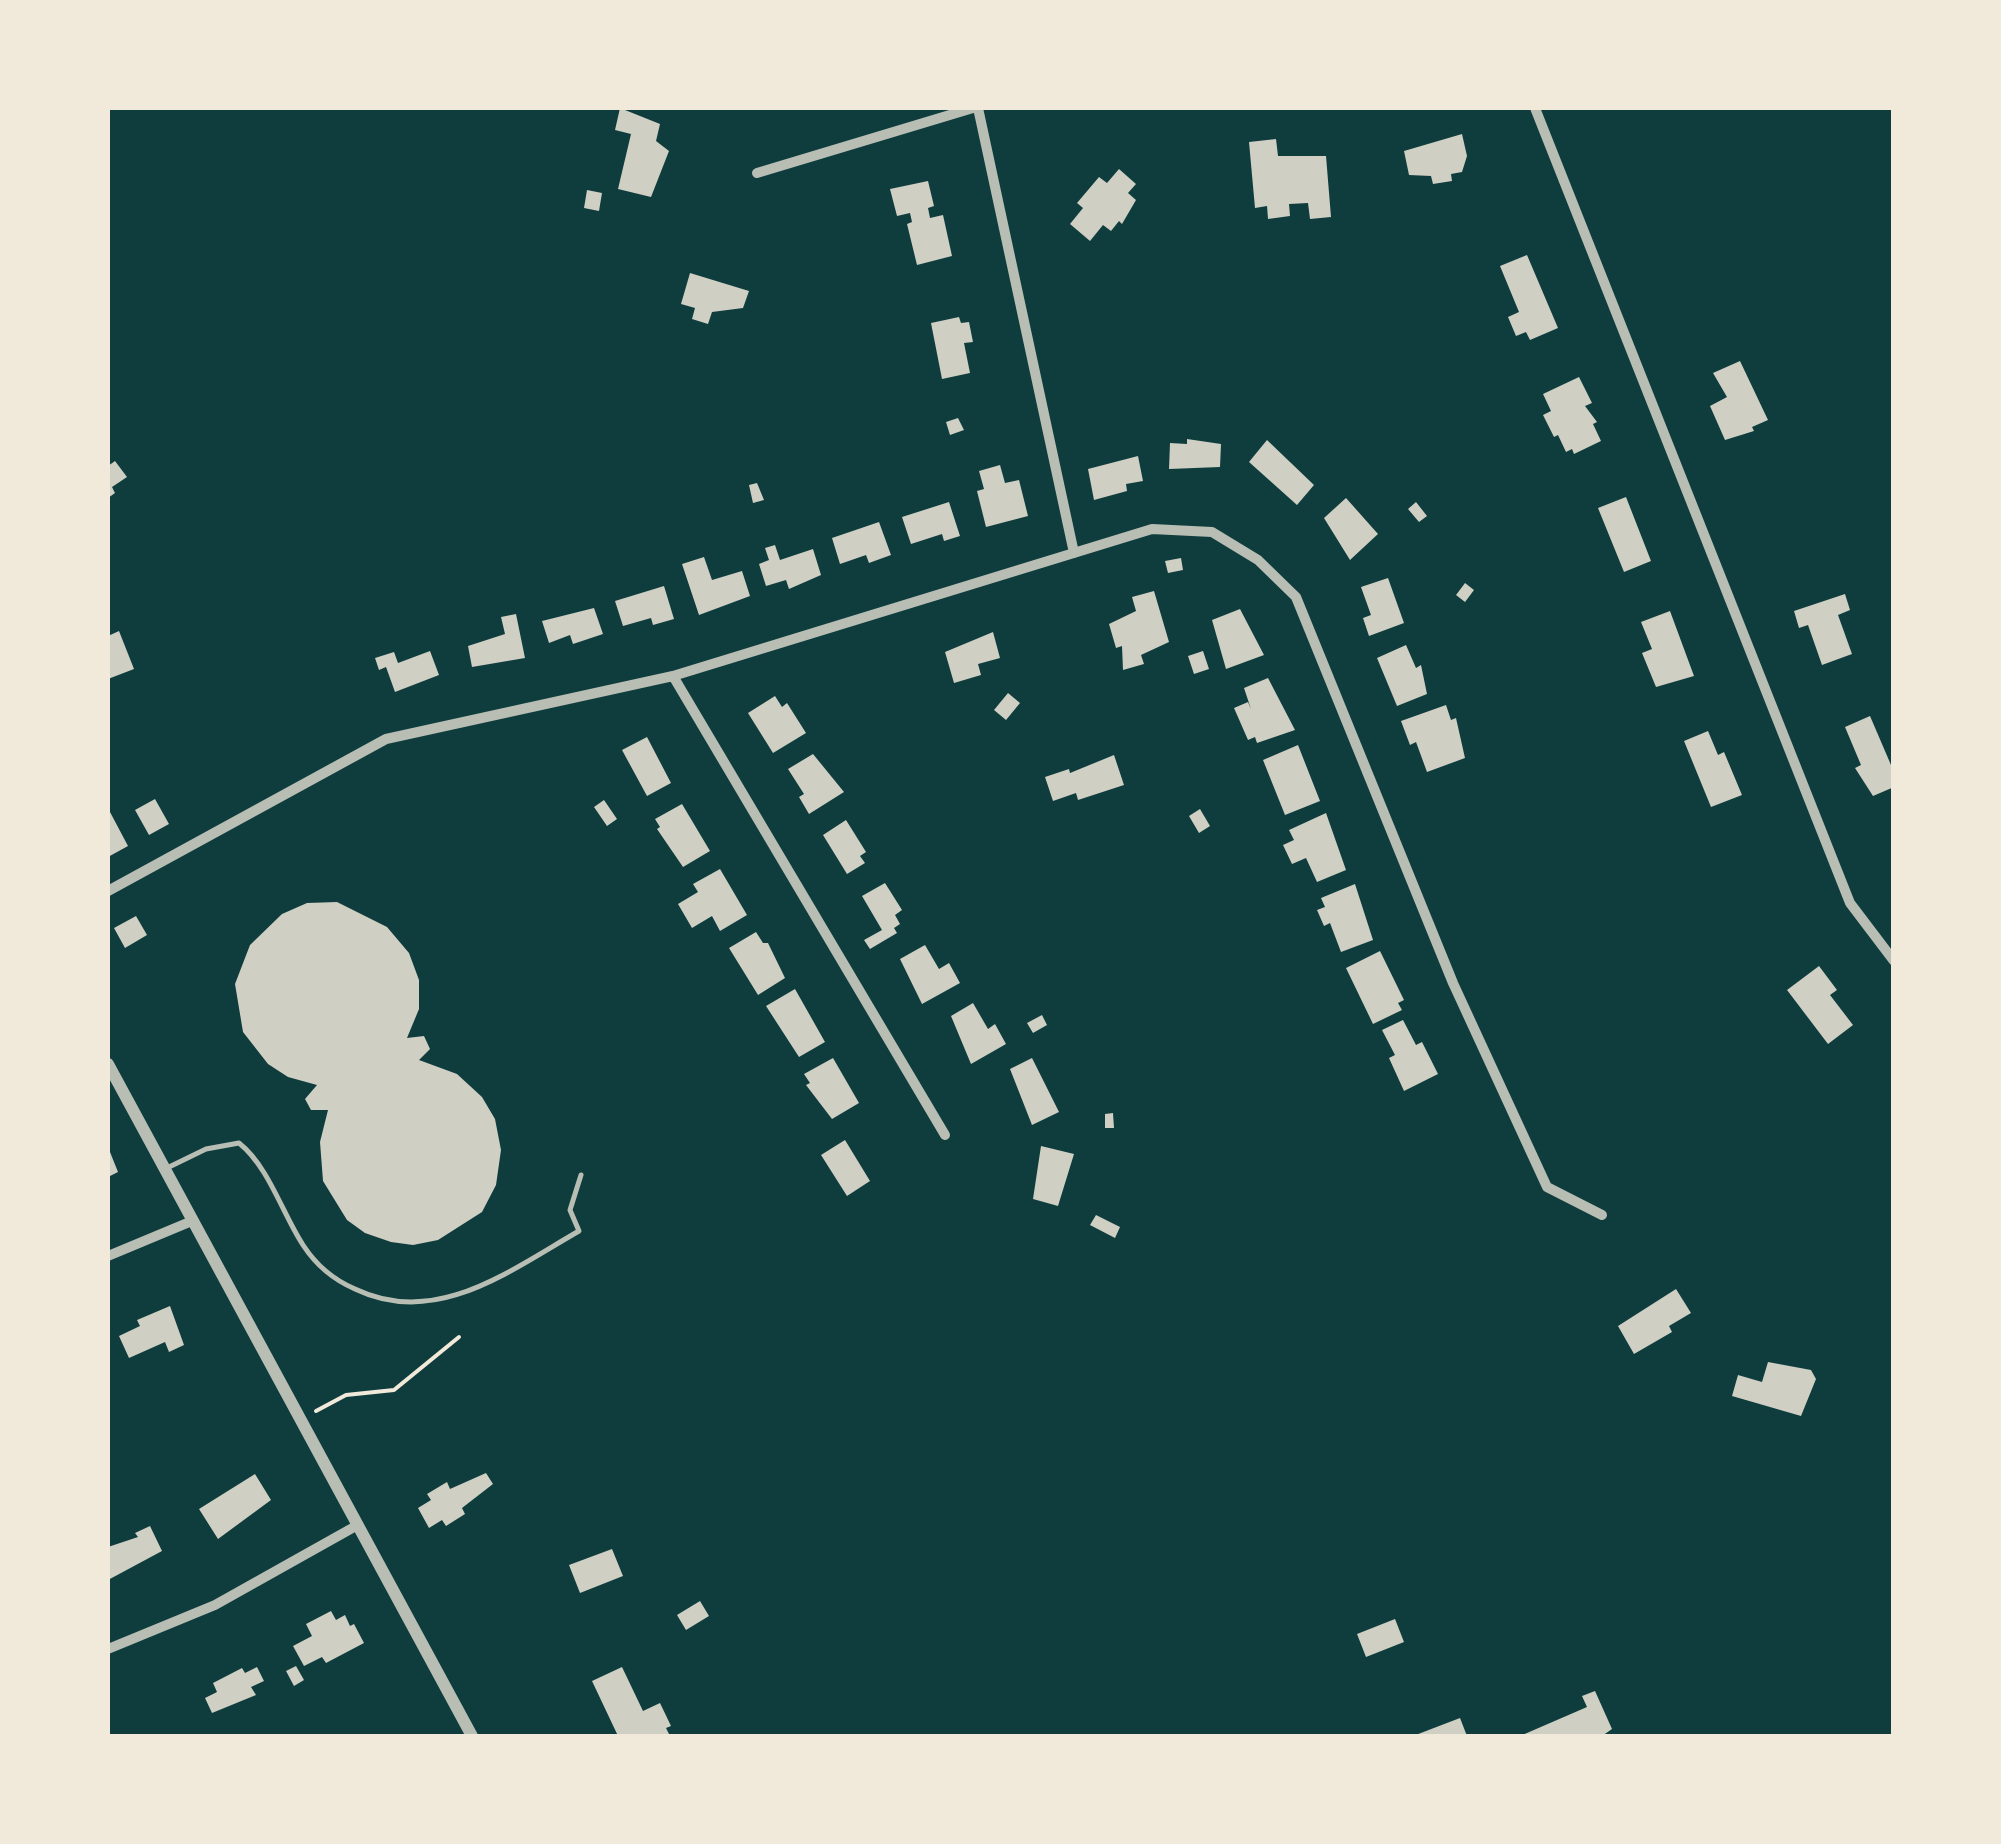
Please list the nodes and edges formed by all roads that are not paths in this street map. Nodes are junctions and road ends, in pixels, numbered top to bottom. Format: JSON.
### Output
{"nodes":[{"id":1,"x":976,"y":108,"type":"edge"},
{"id":2,"x":1535,"y":108,"type":"edge"},
{"id":3,"x":757,"y":173,"type":"dead end"},
{"id":4,"x":1074,"y":553,"type":"junction"},
{"id":5,"x":673,"y":676,"type":"junction"},
{"id":6,"x":108,"y":891,"type":"edge"},
{"id":7,"x":1894,"y":961,"type":"edge"},
{"id":8,"x":108,"y":1064,"type":"edge"},
{"id":9,"x":945,"y":1135,"type":"dead end"},
{"id":10,"x":164,"y":1169,"type":"junction"},
{"id":11,"x":581,"y":1175,"type":"dead end"},
{"id":12,"x":1602,"y":1215,"type":"dead end"},
{"id":13,"x":192,"y":1222,"type":"junction"},
{"id":14,"x":108,"y":1256,"type":"edge"},
{"id":15,"x":356,"y":1526,"type":"junction"},
{"id":16,"x":108,"y":1649,"type":"edge"},
{"id":17,"x":472,"y":1736,"type":"edge"}],
"edges":[{"from":1,"to":3,"type":"street"},
{"from":1,"to":4,"type":"street"},
{"from":2,"to":7,"type":"street"},
{"from":4,"to":5,"type":"street"},
{"from":4,"to":12,"type":"street"},
{"from":5,"to":6,"type":"street"},
{"from":5,"to":9,"type":"street"},
{"from":8,"to":10,"type":"street"},
{"from":10,"to":11,"type":"lane"},
{"from":10,"to":13,"type":"street"},
{"from":13,"to":14,"type":"street"},
{"from":13,"to":15,"type":"street"},
{"from":15,"to":16,"type":"street"},
{"from":15,"to":17,"type":"street"}]}
